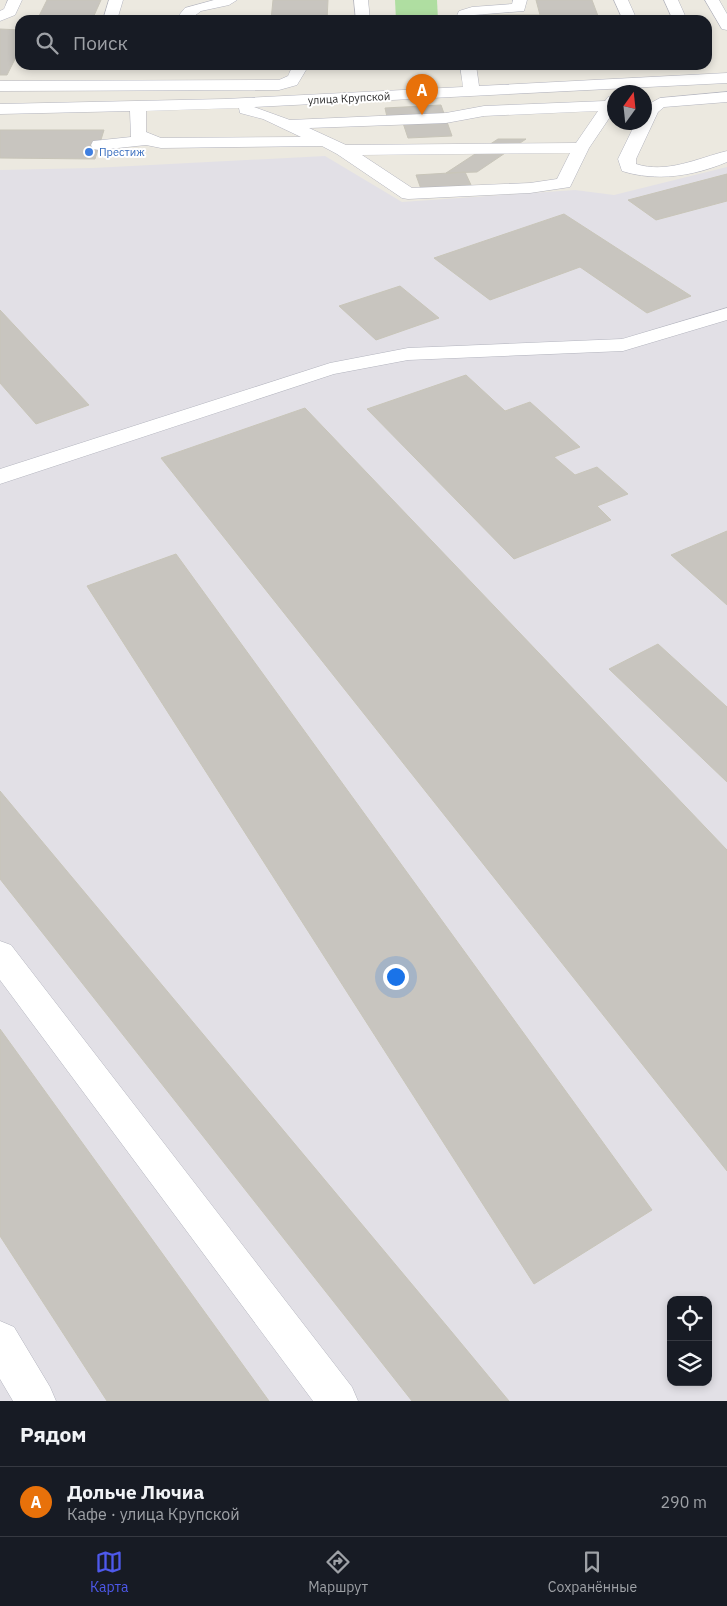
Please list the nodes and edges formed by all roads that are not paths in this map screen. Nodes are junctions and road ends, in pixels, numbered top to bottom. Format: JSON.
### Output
{"nodes":[{"id":1,"x":16,"y":0,"type":"edge"},
{"id":2,"x":116,"y":0,"type":"edge"},
{"id":3,"x":230,"y":0,"type":"edge"},
{"id":4,"x":361,"y":0,"type":"edge"},
{"id":5,"x":520,"y":0,"type":"edge"},
{"id":6,"x":621,"y":0,"type":"edge"},
{"id":7,"x":671,"y":0,"type":"edge"},
{"id":8,"x":712,"y":0,"type":"edge"},
{"id":9,"x":112,"y":15,"type":"edge"},
{"id":10,"x":184,"y":15,"type":"edge"},
{"id":11,"x":362,"y":15,"type":"edge"},
{"id":12,"x":464,"y":15,"type":"edge"},
{"id":13,"x":628,"y":15,"type":"edge"},
{"id":14,"x":678,"y":15,"type":"edge"},
{"id":15,"x":0,"y":17,"type":"edge"},
{"id":16,"x":727,"y":26,"type":"edge"},
{"id":17,"x":299,"y":70,"type":"edge"},
{"id":18,"x":469,"y":70,"type":"edge"},
{"id":19,"x":703,"y":70,"type":"edge"},
{"id":20,"x":727,"y":78,"type":"edge"},
{"id":21,"x":163,"y":79,"type":"junction"},
{"id":22,"x":709,"y":79,"type":"junction"},
{"id":23,"x":0,"y":86,"type":"edge"},
{"id":24,"x":652,"y":89,"type":"edge"},
{"id":25,"x":472,"y":92,"type":"junction"},
{"id":26,"x":607,"y":95,"type":"edge"},
{"id":27,"x":607,"y":96,"type":"edge"},
{"id":28,"x":727,"y":97,"type":"edge"},
{"id":29,"x":225,"y":104,"type":"junction"},
{"id":30,"x":145,"y":107,"type":"junction"},
{"id":31,"x":652,"y":108,"type":"edge"},
{"id":32,"x":0,"y":109,"type":"edge"},
{"id":33,"x":484,"y":111,"type":"junction"},
{"id":34,"x":607,"y":111,"type":"edge"},
{"id":35,"x":296,"y":128,"type":"junction"},
{"id":36,"x":640,"y":130,"type":"edge"},
{"id":37,"x":146,"y":140,"type":"junction"},
{"id":38,"x":325,"y":142,"type":"junction"},
{"id":39,"x":99,"y":145,"type":"dead end"},
{"id":40,"x":581,"y":148,"type":"junction"},
{"id":41,"x":343,"y":150,"type":"junction"},
{"id":42,"x":727,"y":156,"type":"edge"},
{"id":43,"x":727,"y":314,"type":"edge"},
{"id":44,"x":0,"y":477,"type":"edge"},
{"id":45,"x":0,"y":955,"type":"edge"},
{"id":46,"x":0,"y":1342,"type":"edge"},
{"id":47,"x":36,"y":1401,"type":"edge"},
{"id":48,"x":338,"y":1401,"type":"edge"}],
"edges":[{"from":1,"to":15,"type":"street"},
{"from":2,"to":9,"type":"street"},
{"from":3,"to":10,"type":"street"},
{"from":4,"to":11,"type":"street"},
{"from":5,"to":12,"type":"street"},
{"from":6,"to":13,"type":"street"},
{"from":7,"to":14,"type":"street"},
{"from":8,"to":16,"type":"street"},
{"from":17,"to":21,"type":"street"},
{"from":18,"to":25,"type":"street"},
{"from":19,"to":22,"type":"street"},
{"from":20,"to":22,"type":"street","name":"улица Крупской"},
{"from":21,"to":23,"type":"street"},
{"from":21,"to":30,"type":"street"},
{"from":22,"to":24,"type":"street","name":"улица Крупской"},
{"from":25,"to":26,"type":"street","name":"улица Крупской"},
{"from":25,"to":29,"type":"street","name":"улица Крупской"},
{"from":27,"to":33,"type":"street"},
{"from":28,"to":31,"type":"street"},
{"from":29,"to":30,"type":"street","name":"улица Крупской"},
{"from":29,"to":35,"type":"street"},
{"from":30,"to":32,"type":"street","name":"улица Крупской"},
{"from":30,"to":37,"type":"street"},
{"from":33,"to":35,"type":"street"},
{"from":33,"to":35,"type":"street"},
{"from":34,"to":40,"type":"street"},
{"from":35,"to":38,"type":"street"},
{"from":36,"to":42,"type":"street"},
{"from":37,"to":38,"type":"street"},
{"from":37,"to":39,"type":"street"},
{"from":38,"to":41,"type":"street"},
{"from":40,"to":41,"type":"street"},
{"from":40,"to":41,"type":"street"},
{"from":43,"to":44,"type":"street"},
{"from":45,"to":48,"type":"street"},
{"from":46,"to":47,"type":"street"}]}
